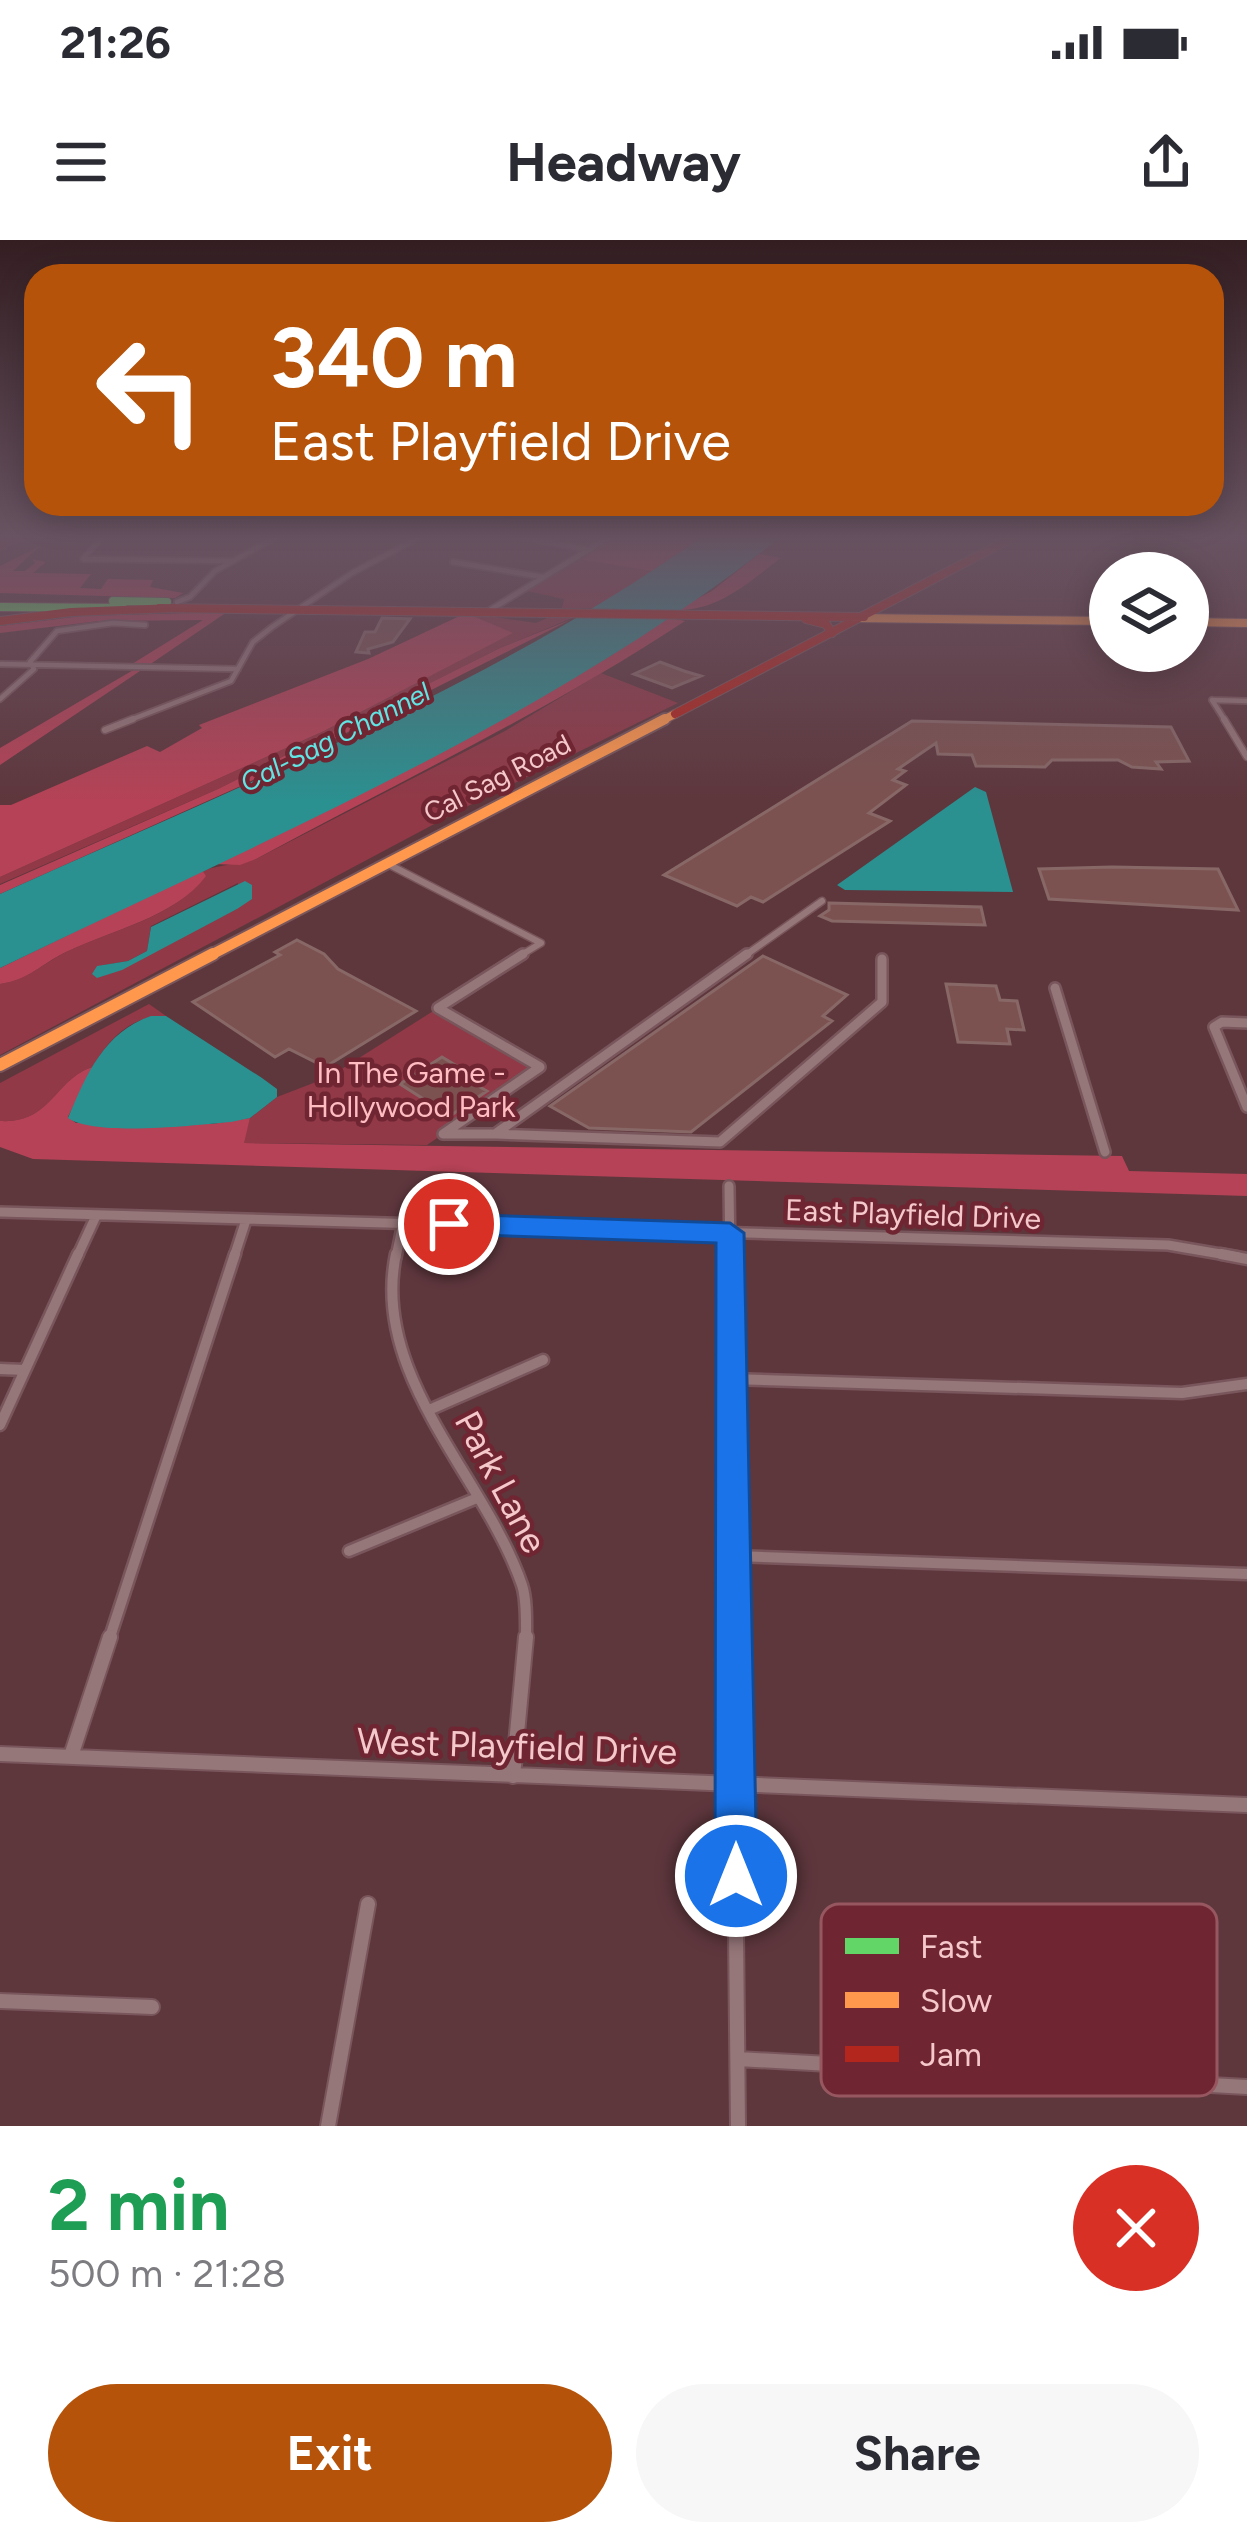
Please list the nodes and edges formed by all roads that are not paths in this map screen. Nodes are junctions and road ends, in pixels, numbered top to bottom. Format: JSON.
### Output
{"nodes":[{"id":1,"x":106,"y":624,"type":"edge"},
{"id":2,"x":130,"y":624,"type":"edge"},
{"id":3,"x":276,"y":624,"type":"edge"},
{"id":4,"x":823,"y":624,"type":"edge"},
{"id":5,"x":850,"y":624,"type":"edge"},
{"id":6,"x":146,"y":625,"type":"dead end"},
{"id":7,"x":832,"y":633,"type":"junction"},
{"id":8,"x":0,"y":664,"type":"edge"},
{"id":9,"x":34,"y":665,"type":"junction"},
{"id":10,"x":238,"y":669,"type":"junction"},
{"id":11,"x":0,"y":699,"type":"edge"},
{"id":12,"x":1247,"y":700,"type":"edge"},
{"id":13,"x":106,"y":730,"type":"dead end"},
{"id":14,"x":1247,"y":757,"type":"edge"},
{"id":15,"x":386,"y":863,"type":"junction"},
{"id":16,"x":821,"y":901,"type":"dead end"},
{"id":17,"x":882,"y":959,"type":"dead end"},
{"id":18,"x":1055,"y":988,"type":"dead end"},
{"id":19,"x":1247,"y":1023,"type":"edge"},
{"id":20,"x":0,"y":1065,"type":"edge"},
{"id":21,"x":1247,"y":1107,"type":"edge"},
{"id":22,"x":495,"y":1134,"type":"junction"},
{"id":23,"x":1105,"y":1152,"type":"dead end"},
{"id":24,"x":729,"y":1186,"type":"dead end"},
{"id":25,"x":0,"y":1212,"type":"edge"},
{"id":26,"x":96,"y":1216,"type":"junction"},
{"id":27,"x":246,"y":1220,"type":"junction"},
{"id":28,"x":403,"y":1223,"type":"junction"},
{"id":29,"x":730,"y":1233,"type":"junction"},
{"id":30,"x":1247,"y":1259,"type":"edge"},
{"id":31,"x":543,"y":1360,"type":"dead end"},
{"id":32,"x":0,"y":1369,"type":"edge"},
{"id":33,"x":25,"y":1370,"type":"junction"},
{"id":34,"x":730,"y":1378,"type":"junction"},
{"id":35,"x":1247,"y":1384,"type":"edge"},
{"id":36,"x":429,"y":1410,"type":"junction"},
{"id":37,"x":0,"y":1425,"type":"edge"},
{"id":38,"x":477,"y":1498,"type":"junction"},
{"id":39,"x":349,"y":1551,"type":"dead end"},
{"id":40,"x":734,"y":1556,"type":"junction"},
{"id":41,"x":1247,"y":1574,"type":"edge"},
{"id":42,"x":0,"y":1754,"type":"edge"},
{"id":43,"x":71,"y":1756,"type":"junction"},
{"id":44,"x":513,"y":1777,"type":"junction"},
{"id":45,"x":736,"y":1785,"type":"junction"},
{"id":46,"x":1247,"y":1805,"type":"edge"},
{"id":47,"x":368,"y":1904,"type":"dead end"},
{"id":48,"x":0,"y":2000,"type":"edge"},
{"id":49,"x":152,"y":2007,"type":"dead end"},
{"id":50,"x":738,"y":2059,"type":"junction"},
{"id":51,"x":821,"y":2064,"type":"edge"},
{"id":52,"x":1217,"y":2085,"type":"edge"},
{"id":53,"x":1247,"y":2087,"type":"edge"},
{"id":54,"x":328,"y":2126,"type":"edge"},
{"id":55,"x":739,"y":2126,"type":"edge"}],
"edges":[{"from":1,"to":9,"type":"street"},
{"from":2,"to":6,"type":"street"},
{"from":3,"to":10,"type":"street"},
{"from":4,"to":7,"type":"main road"},
{"from":5,"to":7,"type":"main road","name":"Cal Sag Road"},
{"from":7,"to":15,"type":"main road","name":"Cal Sag Road"},
{"from":8,"to":9,"type":"street"},
{"from":9,"to":10,"type":"street"},
{"from":9,"to":11,"type":"street"},
{"from":10,"to":13,"type":"street"},
{"from":12,"to":14,"type":"street"},
{"from":15,"to":20,"type":"main road","name":"Cal Sag Road"},
{"from":15,"to":22,"type":"street"},
{"from":16,"to":22,"type":"street"},
{"from":17,"to":22,"type":"street"},
{"from":18,"to":23,"type":"street"},
{"from":19,"to":21,"type":"street"},
{"from":24,"to":29,"type":"street"},
{"from":25,"to":26,"type":"street","name":"East Playfield Drive"},
{"from":26,"to":27,"type":"street","name":"East Playfield Drive"},
{"from":26,"to":33,"type":"street"},
{"from":27,"to":28,"type":"street","name":"East Playfield Drive"},
{"from":27,"to":43,"type":"street"},
{"from":28,"to":29,"type":"street","name":"East Playfield Drive"},
{"from":28,"to":36,"type":"street","name":"Park Lane"},
{"from":29,"to":30,"type":"street","name":"East Playfield Drive"},
{"from":29,"to":34,"type":"street"},
{"from":31,"to":36,"type":"street"},
{"from":32,"to":33,"type":"street"},
{"from":33,"to":37,"type":"street"},
{"from":34,"to":35,"type":"street"},
{"from":34,"to":40,"type":"street"},
{"from":36,"to":38,"type":"street","name":"Park Lane"},
{"from":38,"to":39,"type":"street"},
{"from":38,"to":44,"type":"street","name":"Park Lane"},
{"from":40,"to":41,"type":"street"},
{"from":40,"to":45,"type":"street"},
{"from":42,"to":43,"type":"street","name":"West Playfield Drive"},
{"from":43,"to":44,"type":"street","name":"West Playfield Drive"},
{"from":44,"to":45,"type":"street","name":"West Playfield Drive"},
{"from":45,"to":46,"type":"street","name":"West Playfield Drive"},
{"from":45,"to":50,"type":"street"},
{"from":47,"to":54,"type":"street"},
{"from":48,"to":49,"type":"street"},
{"from":50,"to":51,"type":"street"},
{"from":50,"to":55,"type":"street"},
{"from":52,"to":53,"type":"street"}]}
